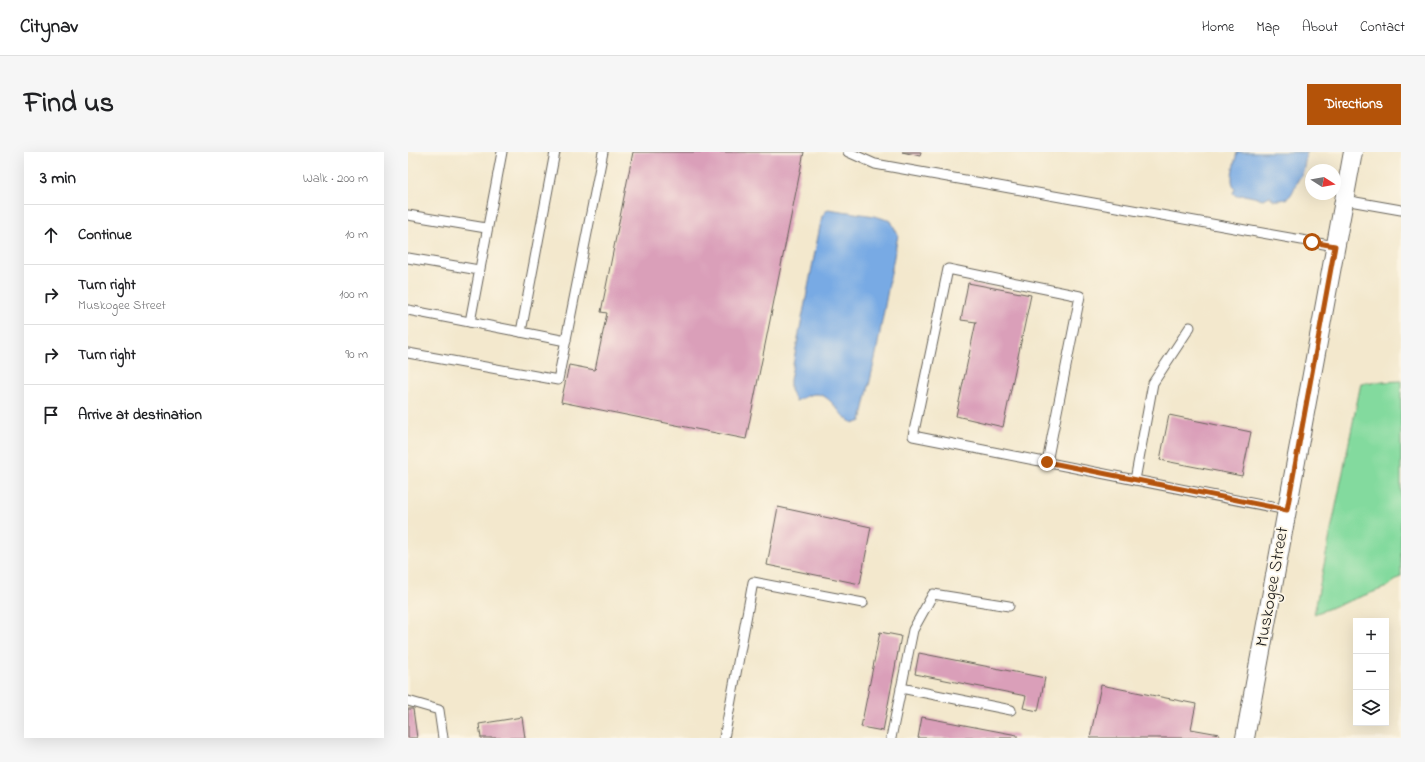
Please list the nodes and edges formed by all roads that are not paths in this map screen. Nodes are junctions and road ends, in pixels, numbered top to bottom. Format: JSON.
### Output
{"nodes":[{"id":1,"x":502,"y":152,"type":"edge"},
{"id":2,"x":555,"y":152,"type":"edge"},
{"id":3,"x":603,"y":152,"type":"edge"},
{"id":4,"x":848,"y":152,"type":"edge"},
{"id":5,"x":1353,"y":152,"type":"edge"},
{"id":6,"x":1344,"y":200,"type":"junction"},
{"id":7,"x":1401,"y":210,"type":"edge"},
{"id":8,"x":408,"y":215,"type":"edge"},
{"id":9,"x":486,"y":228,"type":"junction"},
{"id":10,"x":1335,"y":246,"type":"junction"},
{"id":11,"x":408,"y":258,"type":"edge"},
{"id":12,"x":479,"y":270,"type":"junction"},
{"id":13,"x":408,"y":310,"type":"edge"},
{"id":14,"x":470,"y":322,"type":"junction"},
{"id":15,"x":1190,"y":327,"type":"dead end"},
{"id":16,"x":521,"y":332,"type":"junction"},
{"id":17,"x":566,"y":341,"type":"junction"},
{"id":18,"x":408,"y":353,"type":"edge"},
{"id":19,"x":1047,"y":462,"type":"junction"},
{"id":20,"x":1135,"y":480,"type":"junction"},
{"id":21,"x":1287,"y":510,"type":"junction"},
{"id":22,"x":863,"y":602,"type":"dead end"},
{"id":23,"x":1009,"y":606,"type":"dead end"},
{"id":24,"x":901,"y":688,"type":"junction"},
{"id":25,"x":408,"y":701,"type":"edge"},
{"id":26,"x":1012,"y":710,"type":"dead end"},
{"id":27,"x":443,"y":738,"type":"edge"},
{"id":28,"x":724,"y":738,"type":"edge"},
{"id":29,"x":891,"y":738,"type":"edge"},
{"id":30,"x":1246,"y":738,"type":"edge"}],
"edges":[{"from":1,"to":9,"type":"lane"},
{"from":2,"to":16,"type":"lane"},
{"from":3,"to":17,"type":"lane"},
{"from":4,"to":10,"type":"lane"},
{"from":5,"to":6,"type":"street","name":"Muskogee Street"},
{"from":6,"to":7,"type":"lane"},
{"from":6,"to":10,"type":"street","name":"Muskogee Street"},
{"from":8,"to":9,"type":"lane"},
{"from":9,"to":12,"type":"lane"},
{"from":10,"to":21,"type":"street","name":"Muskogee Street"},
{"from":11,"to":12,"type":"lane"},
{"from":12,"to":14,"type":"lane"},
{"from":13,"to":14,"type":"lane"},
{"from":14,"to":16,"type":"lane"},
{"from":15,"to":20,"type":"lane"},
{"from":16,"to":17,"type":"lane"},
{"from":17,"to":18,"type":"lane"},
{"from":19,"to":19,"type":"lane"},
{"from":19,"to":20,"type":"lane"},
{"from":20,"to":21,"type":"lane"},
{"from":21,"to":30,"type":"street","name":"Muskogee Street"},
{"from":22,"to":28,"type":"lane"},
{"from":23,"to":24,"type":"lane"},
{"from":24,"to":26,"type":"lane"},
{"from":24,"to":29,"type":"lane"},
{"from":25,"to":27,"type":"lane"}]}
